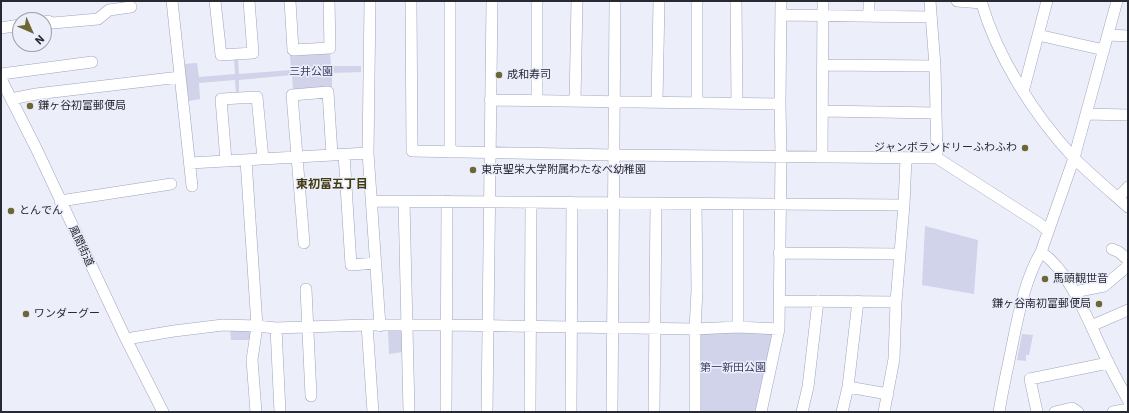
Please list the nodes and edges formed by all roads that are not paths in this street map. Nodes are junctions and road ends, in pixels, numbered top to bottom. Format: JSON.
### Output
{"nodes":[{"id":1,"x":172,"y":1,"type":"edge"},
{"id":2,"x":215,"y":1,"type":"edge"},
{"id":3,"x":249,"y":1,"type":"edge"},
{"id":4,"x":290,"y":1,"type":"edge"},
{"id":5,"x":329,"y":1,"type":"edge"},
{"id":6,"x":370,"y":1,"type":"edge"},
{"id":7,"x":411,"y":1,"type":"edge"},
{"id":8,"x":450,"y":1,"type":"edge"},
{"id":9,"x":492,"y":1,"type":"edge"},
{"id":10,"x":537,"y":1,"type":"edge"},
{"id":11,"x":576,"y":1,"type":"edge"},
{"id":12,"x":616,"y":1,"type":"edge"},
{"id":13,"x":659,"y":1,"type":"edge"},
{"id":14,"x":697,"y":1,"type":"edge"},
{"id":15,"x":736,"y":1,"type":"edge"},
{"id":16,"x":781,"y":1,"type":"edge"},
{"id":17,"x":823,"y":1,"type":"edge"},
{"id":18,"x":869,"y":1,"type":"edge"},
{"id":19,"x":930,"y":1,"type":"edge"},
{"id":20,"x":957,"y":1,"type":"edge"},
{"id":21,"x":1047,"y":1,"type":"edge"},
{"id":22,"x":1117,"y":1,"type":"edge"},
{"id":23,"x":981,"y":2,"type":"edge"},
{"id":24,"x":131,"y":7,"type":"dead end"},
{"id":25,"x":781,"y":15,"type":"junction"},
{"id":26,"x":823,"y":16,"type":"junction"},
{"id":27,"x":869,"y":16,"type":"junction"},
{"id":28,"x":931,"y":17,"type":"junction"},
{"id":29,"x":52,"y":23,"type":"edge"},
{"id":30,"x":12,"y":26,"type":"edge"},
{"id":31,"x":1,"y":28,"type":"edge"},
{"id":32,"x":1038,"y":35,"type":"junction"},
{"id":33,"x":1108,"y":35,"type":"junction"},
{"id":34,"x":1128,"y":36,"type":"edge"},
{"id":35,"x":1104,"y":50,"type":"junction"},
{"id":36,"x":92,"y":62,"type":"dead end"},
{"id":37,"x":822,"y":65,"type":"junction"},
{"id":38,"x":935,"y":66,"type":"junction"},
{"id":39,"x":1,"y":74,"type":"edge"},
{"id":40,"x":180,"y":76,"type":"junction"},
{"id":41,"x":1,"y":79,"type":"edge"},
{"id":42,"x":1023,"y":92,"type":"junction"},
{"id":43,"x":11,"y":99,"type":"junction"},
{"id":44,"x":490,"y":100,"type":"junction"},
{"id":45,"x":537,"y":101,"type":"junction"},
{"id":46,"x":575,"y":101,"type":"junction"},
{"id":47,"x":615,"y":102,"type":"junction"},
{"id":48,"x":657,"y":102,"type":"junction"},
{"id":49,"x":697,"y":103,"type":"junction"},
{"id":50,"x":736,"y":103,"type":"junction"},
{"id":51,"x":780,"y":104,"type":"junction"},
{"id":52,"x":822,"y":111,"type":"junction"},
{"id":53,"x":936,"y":113,"type":"junction"},
{"id":54,"x":1087,"y":114,"type":"junction"},
{"id":55,"x":1128,"y":115,"type":"edge"},
{"id":56,"x":450,"y":152,"type":"junction"},
{"id":57,"x":368,"y":153,"type":"junction"},
{"id":58,"x":490,"y":153,"type":"junction"},
{"id":59,"x":344,"y":154,"type":"junction"},
{"id":60,"x":332,"y":155,"type":"junction"},
{"id":61,"x":614,"y":155,"type":"junction"},
{"id":62,"x":781,"y":156,"type":"junction"},
{"id":63,"x":822,"y":156,"type":"junction"},
{"id":64,"x":296,"y":158,"type":"junction"},
{"id":65,"x":906,"y":158,"type":"junction"},
{"id":66,"x":937,"y":158,"type":"junction"},
{"id":67,"x":1074,"y":158,"type":"junction"},
{"id":68,"x":263,"y":159,"type":"junction"},
{"id":69,"x":226,"y":160,"type":"junction"},
{"id":70,"x":246,"y":160,"type":"junction"},
{"id":71,"x":190,"y":163,"type":"junction"},
{"id":72,"x":171,"y":184,"type":"dead end"},
{"id":73,"x":192,"y":186,"type":"dead end"},
{"id":74,"x":1128,"y":187,"type":"edge"},
{"id":75,"x":1118,"y":198,"type":"junction"},
{"id":76,"x":60,"y":201,"type":"junction"},
{"id":77,"x":372,"y":201,"type":"junction"},
{"id":78,"x":404,"y":201,"type":"junction"},
{"id":79,"x":447,"y":201,"type":"junction"},
{"id":80,"x":489,"y":202,"type":"junction"},
{"id":81,"x":531,"y":202,"type":"junction"},
{"id":82,"x":572,"y":202,"type":"junction"},
{"id":83,"x":614,"y":203,"type":"junction"},
{"id":84,"x":656,"y":203,"type":"junction"},
{"id":85,"x":696,"y":203,"type":"junction"},
{"id":86,"x":738,"y":204,"type":"junction"},
{"id":87,"x":780,"y":204,"type":"junction"},
{"id":88,"x":904,"y":205,"type":"junction"},
{"id":89,"x":1128,"y":207,"type":"edge"},
{"id":90,"x":1048,"y":231,"type":"junction"},
{"id":91,"x":304,"y":243,"type":"dead end"},
{"id":92,"x":1112,"y":249,"type":"dead end"},
{"id":93,"x":1041,"y":252,"type":"junction"},
{"id":94,"x":779,"y":253,"type":"junction"},
{"id":95,"x":900,"y":254,"type":"junction"},
{"id":96,"x":1128,"y":260,"type":"edge"},
{"id":97,"x":376,"y":263,"type":"junction"},
{"id":98,"x":1128,"y":266,"type":"edge"},
{"id":99,"x":306,"y":289,"type":"dead end"},
{"id":100,"x":1074,"y":292,"type":"junction"},
{"id":101,"x":780,"y":301,"type":"junction"},
{"id":102,"x":818,"y":301,"type":"junction"},
{"id":103,"x":858,"y":301,"type":"junction"},
{"id":104,"x":896,"y":302,"type":"junction"},
{"id":105,"x":1128,"y":310,"type":"edge"},
{"id":106,"x":367,"y":325,"type":"junction"},
{"id":107,"x":407,"y":325,"type":"junction"},
{"id":108,"x":447,"y":325,"type":"junction"},
{"id":109,"x":488,"y":325,"type":"junction"},
{"id":110,"x":257,"y":326,"type":"junction"},
{"id":111,"x":380,"y":326,"type":"junction"},
{"id":112,"x":530,"y":326,"type":"junction"},
{"id":113,"x":1091,"y":326,"type":"junction"},
{"id":114,"x":308,"y":327,"type":"junction"},
{"id":115,"x":571,"y":327,"type":"junction"},
{"id":116,"x":738,"y":327,"type":"junction"},
{"id":117,"x":276,"y":328,"type":"junction"},
{"id":118,"x":613,"y":328,"type":"junction"},
{"id":119,"x":655,"y":328,"type":"junction"},
{"id":120,"x":695,"y":329,"type":"junction"},
{"id":121,"x":779,"y":329,"type":"junction"},
{"id":122,"x":127,"y":341,"type":"junction"},
{"id":123,"x":1108,"y":363,"type":"junction"},
{"id":124,"x":848,"y":387,"type":"junction"},
{"id":125,"x":888,"y":394,"type":"junction"},
{"id":126,"x":311,"y":396,"type":"dead end"},
{"id":127,"x":1128,"y":400,"type":"edge"},
{"id":128,"x":1128,"y":409,"type":"edge"},
{"id":129,"x":163,"y":412,"type":"edge"},
{"id":130,"x":256,"y":412,"type":"edge"},
{"id":131,"x":280,"y":412,"type":"edge"},
{"id":132,"x":373,"y":412,"type":"edge"},
{"id":133,"x":409,"y":412,"type":"edge"},
{"id":134,"x":446,"y":412,"type":"edge"},
{"id":135,"x":487,"y":412,"type":"edge"},
{"id":136,"x":530,"y":412,"type":"edge"},
{"id":137,"x":571,"y":412,"type":"edge"},
{"id":138,"x":612,"y":412,"type":"edge"},
{"id":139,"x":654,"y":412,"type":"edge"},
{"id":140,"x":695,"y":412,"type":"edge"},
{"id":141,"x":761,"y":412,"type":"edge"},
{"id":142,"x":802,"y":412,"type":"edge"},
{"id":143,"x":842,"y":412,"type":"edge"},
{"id":144,"x":884,"y":412,"type":"edge"},
{"id":145,"x":998,"y":412,"type":"edge"},
{"id":146,"x":1037,"y":412,"type":"edge"},
{"id":147,"x":1055,"y":412,"type":"edge"},
{"id":148,"x":1078,"y":412,"type":"edge"},
{"id":149,"x":1113,"y":412,"type":"edge"}],
"edges":[{"from":1,"to":40,"type":"street"},
{"from":2,"to":3,"type":"street"},
{"from":4,"to":5,"type":"street"},
{"from":6,"to":57,"type":"street"},
{"from":7,"to":56,"type":"street"},
{"from":8,"to":56,"type":"street"},
{"from":9,"to":44,"type":"street"},
{"from":10,"to":45,"type":"street"},
{"from":11,"to":46,"type":"street"},
{"from":12,"to":47,"type":"street"},
{"from":13,"to":48,"type":"street"},
{"from":14,"to":49,"type":"street"},
{"from":15,"to":50,"type":"street"},
{"from":16,"to":25,"type":"street"},
{"from":17,"to":26,"type":"street"},
{"from":18,"to":27,"type":"street"},
{"from":19,"to":28,"type":"street"},
{"from":20,"to":23,"type":"street"},
{"from":21,"to":32,"type":"street"},
{"from":22,"to":33,"type":"street"},
{"from":23,"to":42,"type":"street"},
{"from":24,"to":29,"type":"street"},
{"from":25,"to":26,"type":"street"},
{"from":25,"to":51,"type":"street"},
{"from":26,"to":27,"type":"street"},
{"from":26,"to":37,"type":"street"},
{"from":27,"to":28,"type":"street"},
{"from":28,"to":38,"type":"street"},
{"from":30,"to":31,"type":"street"},
{"from":32,"to":35,"type":"street"},
{"from":32,"to":42,"type":"street"},
{"from":33,"to":34,"type":"street"},
{"from":33,"to":35,"type":"street"},
{"from":35,"to":54,"type":"street"},
{"from":36,"to":39,"type":"street"},
{"from":37,"to":38,"type":"street"},
{"from":37,"to":52,"type":"street"},
{"from":38,"to":53,"type":"street"},
{"from":40,"to":43,"type":"street"},
{"from":40,"to":71,"type":"street"},
{"from":41,"to":43,"type":"street","name":"風間街道"},
{"from":42,"to":67,"type":"street"},
{"from":43,"to":76,"type":"street","name":"風間街道"},
{"from":44,"to":45,"type":"street"},
{"from":44,"to":58,"type":"street"},
{"from":45,"to":46,"type":"street"},
{"from":46,"to":47,"type":"street"},
{"from":47,"to":48,"type":"street"},
{"from":47,"to":61,"type":"street"},
{"from":48,"to":49,"type":"street"},
{"from":49,"to":50,"type":"street"},
{"from":50,"to":51,"type":"street"},
{"from":51,"to":62,"type":"street"},
{"from":52,"to":53,"type":"street"},
{"from":52,"to":63,"type":"street"},
{"from":53,"to":66,"type":"street"},
{"from":54,"to":55,"type":"street"},
{"from":54,"to":67,"type":"street"},
{"from":56,"to":58,"type":"street"},
{"from":57,"to":59,"type":"street"},
{"from":57,"to":77,"type":"street"},
{"from":58,"to":61,"type":"street"},
{"from":58,"to":80,"type":"street"},
{"from":59,"to":60,"type":"street"},
{"from":59,"to":97,"type":"street"},
{"from":60,"to":64,"type":"street"},
{"from":60,"to":64,"type":"street"},
{"from":61,"to":62,"type":"street"},
{"from":61,"to":83,"type":"street"},
{"from":62,"to":63,"type":"street"},
{"from":62,"to":87,"type":"street"},
{"from":63,"to":65,"type":"street"},
{"from":64,"to":68,"type":"street"},
{"from":64,"to":91,"type":"street"},
{"from":65,"to":66,"type":"street"},
{"from":65,"to":88,"type":"street"},
{"from":66,"to":90,"type":"street"},
{"from":67,"to":75,"type":"street"},
{"from":67,"to":90,"type":"street"},
{"from":68,"to":69,"type":"street"},
{"from":68,"to":70,"type":"street"},
{"from":69,"to":70,"type":"street"},
{"from":69,"to":71,"type":"street"},
{"from":70,"to":110,"type":"street"},
{"from":71,"to":73,"type":"street"},
{"from":72,"to":76,"type":"street"},
{"from":74,"to":75,"type":"street"},
{"from":75,"to":89,"type":"street"},
{"from":76,"to":122,"type":"street","name":"風間街道"},
{"from":77,"to":78,"type":"street"},
{"from":77,"to":97,"type":"street"},
{"from":78,"to":79,"type":"street"},
{"from":78,"to":107,"type":"street"},
{"from":79,"to":80,"type":"street"},
{"from":79,"to":108,"type":"street"},
{"from":80,"to":81,"type":"street"},
{"from":80,"to":109,"type":"street"},
{"from":81,"to":82,"type":"street"},
{"from":81,"to":112,"type":"street"},
{"from":82,"to":83,"type":"street"},
{"from":82,"to":115,"type":"street"},
{"from":83,"to":84,"type":"street"},
{"from":83,"to":118,"type":"street"},
{"from":84,"to":85,"type":"street"},
{"from":84,"to":119,"type":"street"},
{"from":85,"to":86,"type":"street"},
{"from":85,"to":120,"type":"street"},
{"from":86,"to":87,"type":"street"},
{"from":86,"to":116,"type":"street"},
{"from":87,"to":88,"type":"street"},
{"from":87,"to":94,"type":"street"},
{"from":88,"to":95,"type":"street"},
{"from":90,"to":93,"type":"street"},
{"from":92,"to":96,"type":"street"},
{"from":93,"to":100,"type":"street"},
{"from":93,"to":145,"type":"street"},
{"from":94,"to":95,"type":"street"},
{"from":94,"to":101,"type":"street"},
{"from":95,"to":104,"type":"street"},
{"from":97,"to":111,"type":"street"},
{"from":98,"to":100,"type":"street"},
{"from":99,"to":114,"type":"street"},
{"from":100,"to":113,"type":"street"},
{"from":101,"to":102,"type":"street"},
{"from":101,"to":121,"type":"street"},
{"from":102,"to":103,"type":"street"},
{"from":102,"to":142,"type":"street"},
{"from":103,"to":104,"type":"street"},
{"from":103,"to":124,"type":"street"},
{"from":104,"to":125,"type":"street"},
{"from":105,"to":113,"type":"street"},
{"from":106,"to":111,"type":"street"},
{"from":106,"to":114,"type":"street"},
{"from":106,"to":132,"type":"street"},
{"from":107,"to":108,"type":"street"},
{"from":107,"to":111,"type":"street"},
{"from":107,"to":133,"type":"street"},
{"from":108,"to":109,"type":"street"},
{"from":108,"to":134,"type":"street"},
{"from":109,"to":112,"type":"street"},
{"from":109,"to":135,"type":"street"},
{"from":110,"to":117,"type":"street"},
{"from":110,"to":122,"type":"street"},
{"from":110,"to":130,"type":"street"},
{"from":112,"to":115,"type":"street"},
{"from":112,"to":136,"type":"street"},
{"from":113,"to":123,"type":"street"},
{"from":114,"to":117,"type":"street"},
{"from":114,"to":126,"type":"street"},
{"from":115,"to":118,"type":"street"},
{"from":115,"to":137,"type":"street"},
{"from":116,"to":120,"type":"street"},
{"from":116,"to":121,"type":"street"},
{"from":117,"to":131,"type":"street"},
{"from":118,"to":119,"type":"street"},
{"from":118,"to":138,"type":"street"},
{"from":119,"to":120,"type":"street"},
{"from":119,"to":139,"type":"street"},
{"from":120,"to":140,"type":"street"},
{"from":121,"to":141,"type":"street"},
{"from":122,"to":129,"type":"street","name":"風間街道"},
{"from":123,"to":127,"type":"street"},
{"from":123,"to":146,"type":"street"},
{"from":124,"to":125,"type":"street"},
{"from":124,"to":143,"type":"street"},
{"from":125,"to":144,"type":"street"},
{"from":128,"to":149,"type":"street"},
{"from":147,"to":148,"type":"street"}]}
